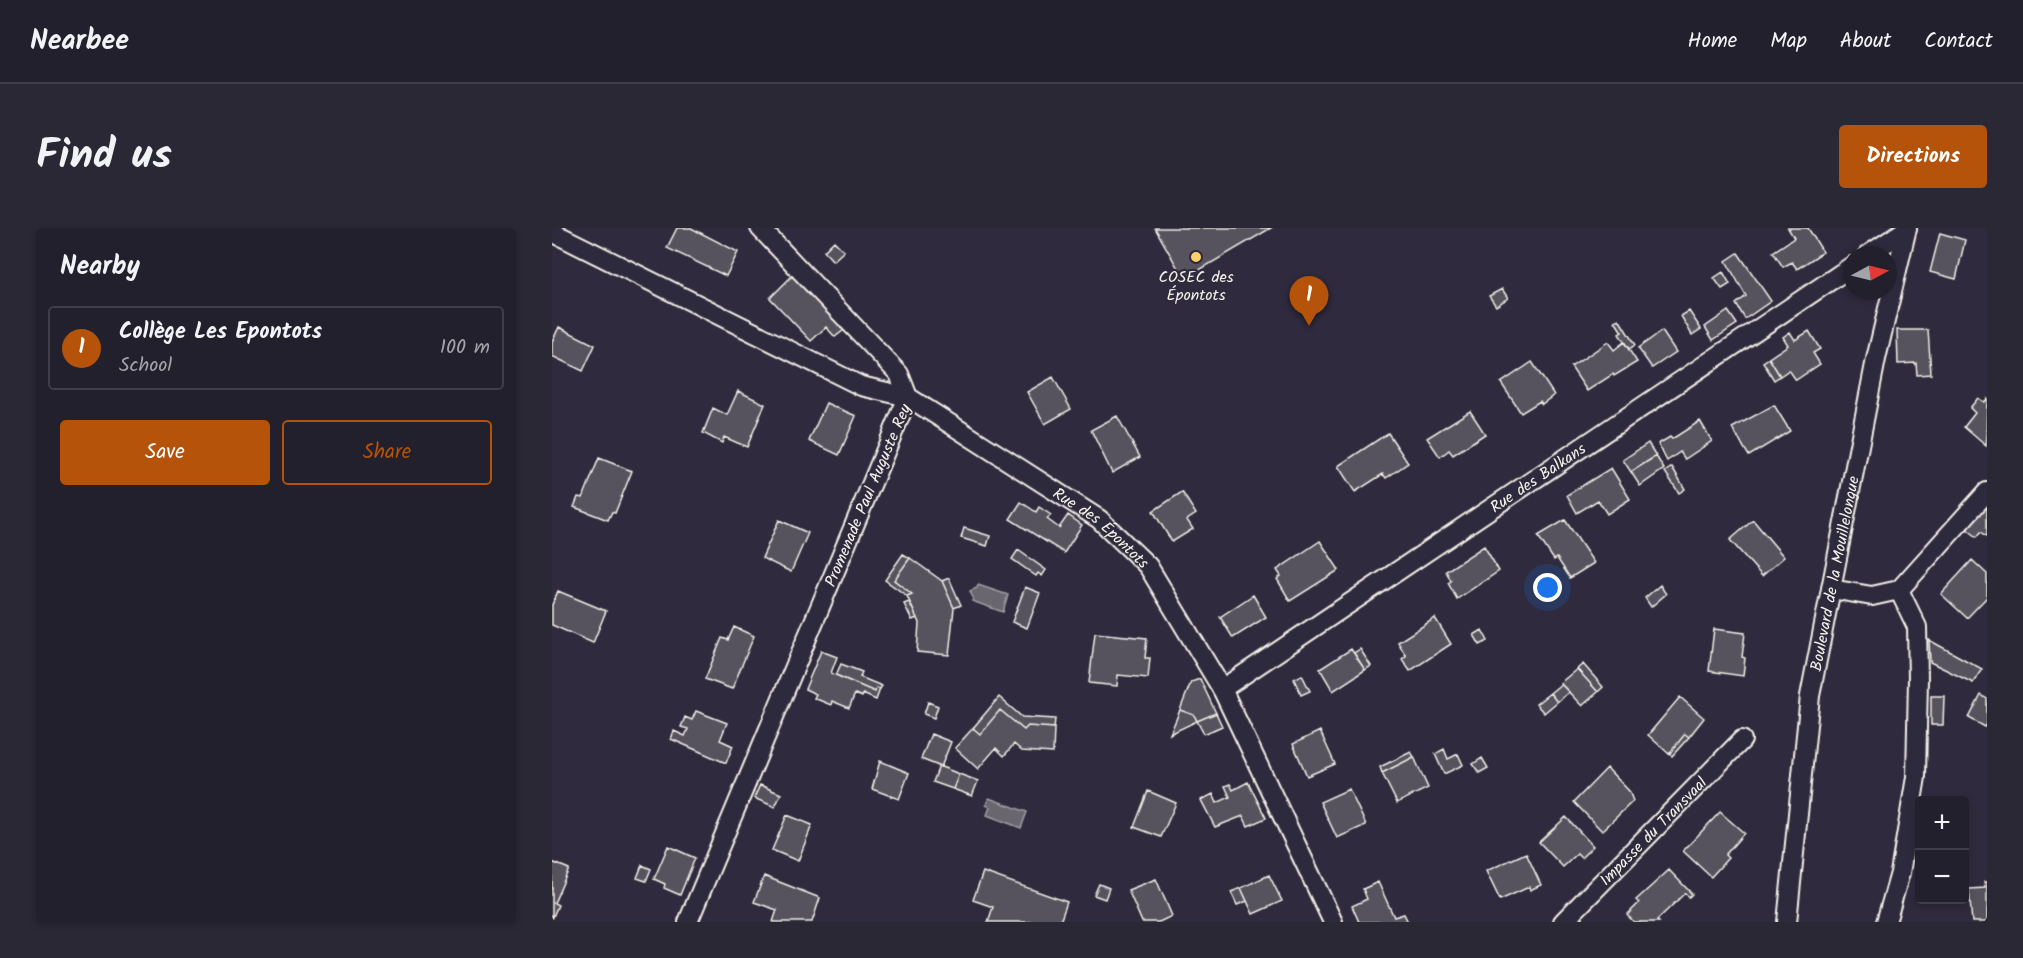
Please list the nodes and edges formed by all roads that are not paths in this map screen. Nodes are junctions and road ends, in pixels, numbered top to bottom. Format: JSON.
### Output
{"nodes":[{"id":1,"x":760,"y":228,"type":"edge"},
{"id":2,"x":1907,"y":229,"type":"edge"},
{"id":3,"x":552,"y":232,"type":"edge"},
{"id":4,"x":1882,"y":246,"type":"edge"},
{"id":5,"x":1843,"y":272,"type":"edge"},
{"id":6,"x":908,"y":397,"type":"junction"},
{"id":7,"x":1987,"y":492,"type":"edge"},
{"id":8,"x":1831,"y":589,"type":"junction"},
{"id":9,"x":1899,"y":590,"type":"junction"},
{"id":10,"x":1222,"y":688,"type":"junction"},
{"id":11,"x":1742,"y":740,"type":"dead end"},
{"id":12,"x":688,"y":922,"type":"edge"},
{"id":13,"x":1333,"y":922,"type":"edge"},
{"id":14,"x":1563,"y":922,"type":"edge"},
{"id":15,"x":1787,"y":922,"type":"edge"},
{"id":16,"x":1886,"y":922,"type":"edge"}],
"edges":[{"from":1,"to":6,"type":"street"},
{"from":2,"to":4,"type":"street"},
{"from":2,"to":8,"type":"street","name":"Boulevard de la Mouillelongue"},
{"from":3,"to":6,"type":"street","name":"Promenade Paul Auguste Rey"},
{"from":5,"to":10,"type":"street","name":"Rue des Balkans"},
{"from":6,"to":10,"type":"street","name":"Rue des Épontots"},
{"from":6,"to":12,"type":"street","name":"Promenade Paul Auguste Rey"},
{"from":7,"to":9,"type":"street"},
{"from":8,"to":9,"type":"street"},
{"from":8,"to":15,"type":"street","name":"Boulevard de la Mouillelongue"},
{"from":9,"to":16,"type":"street"},
{"from":10,"to":13,"type":"street","name":"Rue des Épontots"},
{"from":11,"to":14,"type":"street","name":"Impasse du Transvaal"}]}
